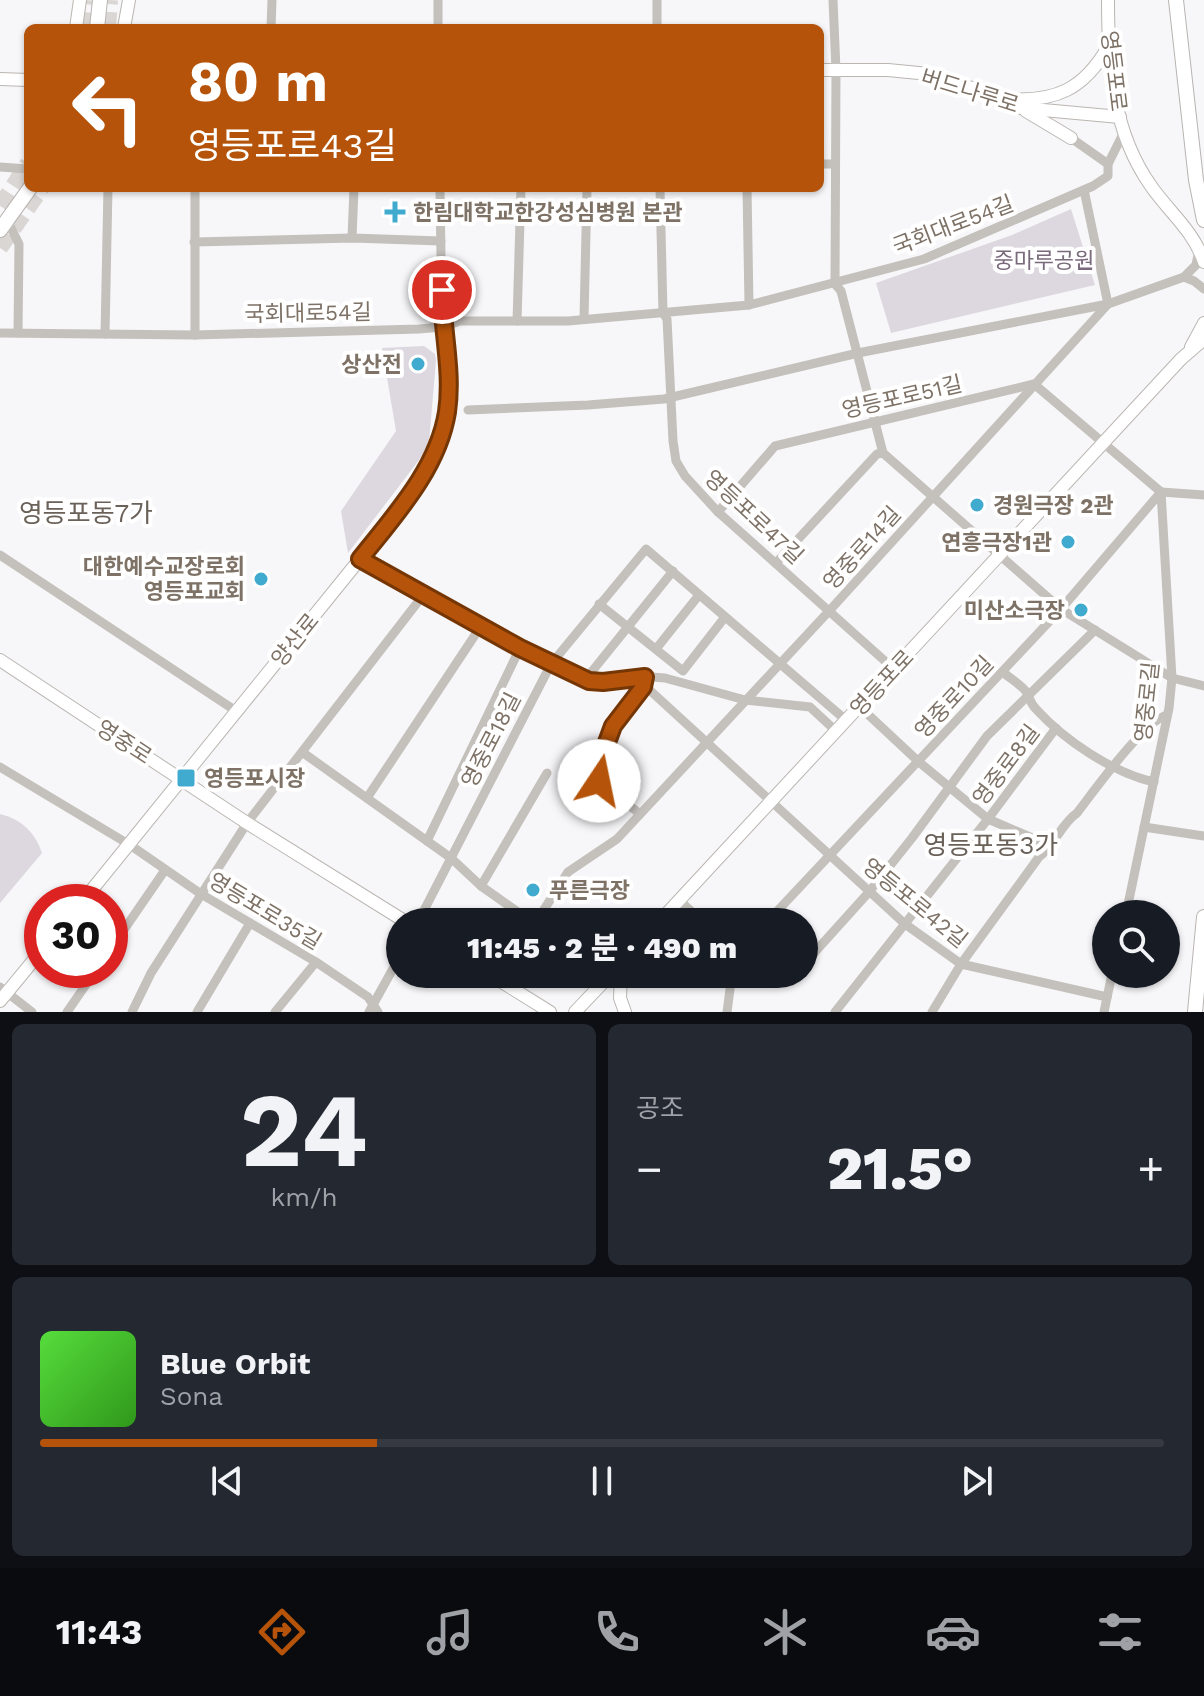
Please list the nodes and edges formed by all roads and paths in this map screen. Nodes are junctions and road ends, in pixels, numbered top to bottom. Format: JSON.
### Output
{"nodes":[{"id":1,"x":80,"y":0,"type":"edge"},
{"id":2,"x":100,"y":0,"type":"edge"},
{"id":3,"x":129,"y":0,"type":"edge"},
{"id":4,"x":272,"y":0,"type":"edge"},
{"id":5,"x":438,"y":0,"type":"edge"},
{"id":6,"x":657,"y":0,"type":"edge"},
{"id":7,"x":833,"y":0,"type":"edge"},
{"id":8,"x":1108,"y":0,"type":"edge"},
{"id":9,"x":1176,"y":0,"type":"edge"},
{"id":10,"x":77,"y":24,"type":"edge"},
{"id":11,"x":97,"y":24,"type":"edge"},
{"id":12,"x":125,"y":24,"type":"edge"},
{"id":13,"x":271,"y":24,"type":"edge"},
{"id":14,"x":438,"y":24,"type":"edge"},
{"id":15,"x":657,"y":24,"type":"edge"},
{"id":16,"x":1108,"y":47,"type":"junction"},
{"id":17,"x":824,"y":70,"type":"edge"},
{"id":18,"x":836,"y":70,"type":"junction"},
{"id":19,"x":0,"y":79,"type":"edge"},
{"id":20,"x":24,"y":80,"type":"edge"},
{"id":21,"x":1002,"y":98,"type":"junction"},
{"id":22,"x":1021,"y":108,"type":"junction"},
{"id":23,"x":1082,"y":112,"type":"junction"},
{"id":24,"x":1120,"y":117,"type":"junction"},
{"id":25,"x":1123,"y":134,"type":"junction"},
{"id":26,"x":1071,"y":138,"type":"junction"},
{"id":27,"x":1193,"y":141,"type":"junction"},
{"id":28,"x":824,"y":164,"type":"edge"},
{"id":29,"x":835,"y":164,"type":"junction"},
{"id":30,"x":1108,"y":164,"type":"junction"},
{"id":31,"x":0,"y":167,"type":"edge"},
{"id":32,"x":24,"y":169,"type":"edge"},
{"id":33,"x":1204,"y":175,"type":"edge"},
{"id":34,"x":1084,"y":190,"type":"junction"},
{"id":35,"x":27,"y":192,"type":"edge"},
{"id":36,"x":108,"y":192,"type":"edge"},
{"id":37,"x":195,"y":192,"type":"edge"},
{"id":38,"x":354,"y":192,"type":"edge"},
{"id":39,"x":440,"y":192,"type":"edge"},
{"id":40,"x":521,"y":192,"type":"edge"},
{"id":41,"x":587,"y":192,"type":"edge"},
{"id":42,"x":660,"y":192,"type":"edge"},
{"id":43,"x":747,"y":192,"type":"edge"},
{"id":44,"x":1204,"y":220,"type":"edge"},
{"id":45,"x":4,"y":225,"type":"edge"},
{"id":46,"x":352,"y":238,"type":"junction"},
{"id":47,"x":441,"y":241,"type":"junction"},
{"id":48,"x":194,"y":242,"type":"junction"},
{"id":49,"x":1202,"y":255,"type":"edge"},
{"id":50,"x":1184,"y":277,"type":"junction"},
{"id":51,"x":835,"y":284,"type":"junction"},
{"id":52,"x":1204,"y":289,"type":"edge"},
{"id":53,"x":1108,"y":304,"type":"junction"},
{"id":54,"x":749,"y":305,"type":"junction"},
{"id":55,"x":663,"y":313,"type":"junction"},
{"id":56,"x":584,"y":319,"type":"junction"},
{"id":57,"x":517,"y":321,"type":"junction"},
{"id":58,"x":1204,"y":323,"type":"edge"},
{"id":59,"x":442,"y":327,"type":"junction"},
{"id":60,"x":0,"y":333,"type":"edge"},
{"id":61,"x":18,"y":333,"type":"junction"},
{"id":62,"x":105,"y":334,"type":"junction"},
{"id":63,"x":195,"y":335,"type":"junction"},
{"id":64,"x":1204,"y":339,"type":"edge"},
{"id":65,"x":1190,"y":350,"type":"junction"},
{"id":66,"x":447,"y":352,"type":"joint"},
{"id":67,"x":858,"y":353,"type":"junction"},
{"id":68,"x":1034,"y":384,"type":"junction"},
{"id":69,"x":670,"y":398,"type":"junction"},
{"id":70,"x":468,"y":410,"type":"dead end"},
{"id":71,"x":876,"y":422,"type":"junction"},
{"id":72,"x":1103,"y":444,"type":"junction"},
{"id":73,"x":883,"y":453,"type":"junction"},
{"id":74,"x":1161,"y":492,"type":"junction"},
{"id":75,"x":1204,"y":495,"type":"edge"},
{"id":76,"x":932,"y":497,"type":"junction"},
{"id":77,"x":718,"y":512,"type":"junction"},
{"id":78,"x":0,"y":555,"type":"edge"},
{"id":79,"x":999,"y":556,"type":"junction"},
{"id":80,"x":360,"y":559,"type":"junction"},
{"id":81,"x":776,"y":563,"type":"junction"},
{"id":82,"x":673,"y":571,"type":"junction"},
{"id":83,"x":424,"y":594,"type":"junction"},
{"id":84,"x":699,"y":595,"type":"junction"},
{"id":85,"x":599,"y":604,"type":"junction"},
{"id":86,"x":1061,"y":609,"type":"junction"},
{"id":87,"x":830,"y":610,"type":"junction"},
{"id":88,"x":725,"y":617,"type":"junction"},
{"id":89,"x":481,"y":626,"type":"junction"},
{"id":90,"x":628,"y":628,"type":"junction"},
{"id":91,"x":1095,"y":630,"type":"junction"},
{"id":92,"x":520,"y":648,"type":"junction"},
{"id":93,"x":656,"y":649,"type":"junction"},
{"id":94,"x":0,"y":660,"type":"edge"},
{"id":95,"x":551,"y":664,"type":"junction"},
{"id":96,"x":780,"y":664,"type":"junction"},
{"id":97,"x":895,"y":670,"type":"junction"},
{"id":98,"x":1003,"y":672,"type":"junction"},
{"id":99,"x":1172,"y":678,"type":"junction"},
{"id":100,"x":585,"y":680,"type":"junction"},
{"id":101,"x":644,"y":680,"type":"junction"},
{"id":102,"x":1204,"y":686,"type":"edge"},
{"id":103,"x":1028,"y":696,"type":"junction"},
{"id":104,"x":745,"y":700,"type":"junction"},
{"id":105,"x":860,"y":707,"type":"junction"},
{"id":106,"x":236,"y":711,"type":"junction"},
{"id":107,"x":1167,"y":715,"type":"junction"},
{"id":108,"x":847,"y":721,"type":"junction"},
{"id":109,"x":1056,"y":728,"type":"junction"},
{"id":110,"x":837,"y":732,"type":"junction"},
{"id":111,"x":707,"y":742,"type":"junction"},
{"id":112,"x":302,"y":752,"type":"junction"},
{"id":113,"x":919,"y":762,"type":"junction"},
{"id":114,"x":0,"y":767,"type":"edge"},
{"id":115,"x":1112,"y":768,"type":"junction"},
{"id":116,"x":547,"y":773,"type":"dead end"},
{"id":117,"x":183,"y":781,"type":"junction"},
{"id":118,"x":1154,"y":782,"type":"junction"},
{"id":119,"x":949,"y":786,"type":"junction"},
{"id":120,"x":367,"y":798,"type":"junction"},
{"id":121,"x":772,"y":802,"type":"junction"},
{"id":122,"x":640,"y":814,"type":"junction"},
{"id":123,"x":988,"y":819,"type":"junction"},
{"id":124,"x":247,"y":823,"type":"junction"},
{"id":125,"x":1144,"y":827,"type":"junction"},
{"id":126,"x":1204,"y":836,"type":"edge"},
{"id":127,"x":427,"y":841,"type":"junction"},
{"id":128,"x":130,"y":845,"type":"junction"},
{"id":129,"x":1051,"y":846,"type":"junction"},
{"id":130,"x":831,"y":857,"type":"junction"},
{"id":131,"x":451,"y":858,"type":"junction"},
{"id":132,"x":165,"y":870,"type":"junction"},
{"id":133,"x":97,"y":884,"type":"edge"},
{"id":134,"x":481,"y":886,"type":"junction"},
{"id":135,"x":869,"y":892,"type":"junction"},
{"id":136,"x":201,"y":894,"type":"junction"},
{"id":137,"x":679,"y":900,"type":"junction"},
{"id":138,"x":1129,"y":900,"type":"edge"},
{"id":139,"x":425,"y":908,"type":"edge"},
{"id":140,"x":513,"y":908,"type":"edge"},
{"id":141,"x":544,"y":908,"type":"edge"},
{"id":142,"x":672,"y":908,"type":"edge"},
{"id":143,"x":688,"y":908,"type":"edge"},
{"id":144,"x":781,"y":908,"type":"edge"},
{"id":145,"x":386,"y":910,"type":"edge"},
{"id":146,"x":1204,"y":917,"type":"edge"},
{"id":147,"x":250,"y":923,"type":"junction"},
{"id":148,"x":128,"y":924,"type":"edge"},
{"id":149,"x":905,"y":924,"type":"junction"},
{"id":150,"x":818,"y":949,"type":"edge"},
{"id":151,"x":316,"y":962,"type":"junction"},
{"id":152,"x":961,"y":964,"type":"junction"},
{"id":153,"x":24,"y":970,"type":"edge"},
{"id":154,"x":386,"y":985,"type":"edge"},
{"id":155,"x":84,"y":988,"type":"edge"},
{"id":156,"x":511,"y":988,"type":"edge"},
{"id":157,"x":598,"y":988,"type":"edge"},
{"id":158,"x":620,"y":988,"type":"edge"},
{"id":159,"x":730,"y":988,"type":"edge"},
{"id":160,"x":1109,"y":988,"type":"edge"},
{"id":161,"x":2,"y":994,"type":"edge"},
{"id":162,"x":1107,"y":997,"type":"junction"},
{"id":163,"x":374,"y":1010,"type":"edge"},
{"id":164,"x":32,"y":1012,"type":"edge"},
{"id":165,"x":67,"y":1012,"type":"edge"},
{"id":166,"x":132,"y":1012,"type":"edge"},
{"id":167,"x":197,"y":1012,"type":"edge"},
{"id":168,"x":275,"y":1012,"type":"edge"},
{"id":169,"x":550,"y":1012,"type":"edge"},
{"id":170,"x":575,"y":1012,"type":"edge"},
{"id":171,"x":625,"y":1012,"type":"edge"},
{"id":172,"x":727,"y":1012,"type":"edge"},
{"id":173,"x":835,"y":1012,"type":"edge"},
{"id":174,"x":932,"y":1012,"type":"edge"},
{"id":175,"x":1104,"y":1012,"type":"edge"},
{"id":176,"x":1195,"y":1012,"type":"edge"}],
"edges":[{"from":1,"to":10,"type":"main road"},
{"from":2,"to":11,"type":"main road"},
{"from":3,"to":12,"type":"main road"},
{"from":4,"to":13,"type":"street"},
{"from":5,"to":14,"type":"street"},
{"from":6,"to":15,"type":"street"},
{"from":7,"to":18,"type":"street"},
{"from":8,"to":16,"type":"main road","name":"영등포로"},
{"from":9,"to":27,"type":"main road"},
{"from":16,"to":21,"type":"main road"},
{"from":16,"to":24,"type":"main road","name":"영등포로"},
{"from":17,"to":18,"type":"main road","name":"버드나루로"},
{"from":18,"to":21,"type":"main road","name":"버드나루로"},
{"from":18,"to":29,"type":"street"},
{"from":19,"to":20,"type":"main road"},
{"from":21,"to":22,"type":"main road","name":"버드나루로"},
{"from":22,"to":23,"type":"main road","name":"버드나루로"},
{"from":22,"to":26,"type":"main road"},
{"from":23,"to":24,"type":"main road","name":"버드나루로"},
{"from":23,"to":26,"type":"main road"},
{"from":24,"to":25,"type":"main road","name":"영등포로"},
{"from":25,"to":30,"type":"street"},
{"from":25,"to":49,"type":"main road","name":"영등포로"},
{"from":26,"to":30,"type":"street"},
{"from":27,"to":33,"type":"main road"},
{"from":27,"to":44,"type":"main road"},
{"from":28,"to":29,"type":"street"},
{"from":29,"to":51,"type":"street"},
{"from":30,"to":34,"type":"street","name":"국회대로54길"},
{"from":31,"to":32,"type":"street"},
{"from":34,"to":51,"type":"street","name":"국회대로54길"},
{"from":34,"to":53,"type":"street"},
{"from":35,"to":45,"type":"main road"},
{"from":36,"to":62,"type":"street"},
{"from":37,"to":48,"type":"street"},
{"from":38,"to":46,"type":"street"},
{"from":39,"to":47,"type":"street"},
{"from":40,"to":57,"type":"street"},
{"from":41,"to":56,"type":"street"},
{"from":42,"to":55,"type":"street","name":"영등포로47길"},
{"from":43,"to":54,"type":"street"},
{"from":45,"to":61,"type":"street"},
{"from":46,"to":47,"type":"street"},
{"from":46,"to":48,"type":"street"},
{"from":47,"to":59,"type":"street"},
{"from":48,"to":63,"type":"street"},
{"from":49,"to":50,"type":"street"},
{"from":50,"to":52,"type":"street"},
{"from":50,"to":53,"type":"street"},
{"from":51,"to":54,"type":"street","name":"국회대로54길"},
{"from":51,"to":67,"type":"street"},
{"from":53,"to":67,"type":"street"},
{"from":53,"to":68,"type":"street","name":"영중로14길"},
{"from":54,"to":55,"type":"street","name":"국회대로54길"},
{"from":55,"to":56,"type":"street","name":"국회대로54길"},
{"from":55,"to":69,"type":"street","name":"영등포로47길"},
{"from":56,"to":57,"type":"street","name":"국회대로54길"},
{"from":57,"to":59,"type":"street","name":"국회대로54길"},
{"from":58,"to":65,"type":"main road","name":"영등포로"},
{"from":59,"to":63,"type":"street","name":"국회대로54길"},
{"from":59,"to":66,"type":"street"},
{"from":60,"to":61,"type":"street","name":"국회대로54길"},
{"from":61,"to":62,"type":"street","name":"국회대로54길"},
{"from":62,"to":63,"type":"street","name":"국회대로54길"},
{"from":64,"to":65,"type":"main road","name":"영등포로"},
{"from":65,"to":72,"type":"main road","name":"영등포로"},
{"from":66,"to":80,"type":"main road","name":"양산로"},
{"from":67,"to":69,"type":"street"},
{"from":67,"to":71,"type":"street"},
{"from":68,"to":71,"type":"street","name":"영등포로51길"},
{"from":68,"to":72,"type":"street"},
{"from":68,"to":76,"type":"street","name":"영중로14길"},
{"from":69,"to":70,"type":"street"},
{"from":69,"to":77,"type":"street","name":"영등포로47길"},
{"from":71,"to":73,"type":"street"},
{"from":71,"to":77,"type":"street","name":"영등포로51길"},
{"from":72,"to":74,"type":"street"},
{"from":72,"to":79,"type":"main road","name":"영등포로"},
{"from":73,"to":76,"type":"street"},
{"from":73,"to":81,"type":"street"},
{"from":74,"to":75,"type":"street"},
{"from":74,"to":86,"type":"street","name":"영중로10길"},
{"from":74,"to":99,"type":"street","name":"영중로길"},
{"from":76,"to":79,"type":"street"},
{"from":76,"to":87,"type":"street","name":"영중로14길"},
{"from":77,"to":81,"type":"street","name":"영등포로47길"},
{"from":78,"to":106,"type":"street"},
{"from":79,"to":86,"type":"street"},
{"from":79,"to":97,"type":"main road","name":"영등포로"},
{"from":80,"to":83,"type":"street"},
{"from":80,"to":106,"type":"main road","name":"양산로"},
{"from":81,"to":87,"type":"street","name":"영등포로47길"},
{"from":82,"to":84,"type":"street"},
{"from":82,"to":85,"type":"street","name":"영중로18길"},
{"from":82,"to":90,"type":"street"},
{"from":83,"to":89,"type":"street"},
{"from":83,"to":112,"type":"street"},
{"from":84,"to":88,"type":"street"},
{"from":84,"to":93,"type":"street"},
{"from":85,"to":90,"type":"street"},
{"from":85,"to":95,"type":"street","name":"영중로18길"},
{"from":86,"to":91,"type":"street"},
{"from":86,"to":98,"type":"street","name":"영중로10길"},
{"from":87,"to":96,"type":"street","name":"영중로14길"},
{"from":87,"to":97,"type":"street","name":"영등포로47길"},
{"from":88,"to":93,"type":"street"},
{"from":88,"to":96,"type":"street"},
{"from":89,"to":92,"type":"street"},
{"from":89,"to":120,"type":"street"},
{"from":90,"to":93,"type":"street"},
{"from":90,"to":100,"type":"street"},
{"from":91,"to":99,"type":"street"},
{"from":91,"to":103,"type":"street"},
{"from":92,"to":95,"type":"street"},
{"from":92,"to":127,"type":"street"},
{"from":94,"to":117,"type":"main road","name":"영중로"},
{"from":95,"to":100,"type":"street"},
{"from":95,"to":131,"type":"street","name":"영중로18길"},
{"from":96,"to":104,"type":"street","name":"영중로14길"},
{"from":96,"to":108,"type":"street"},
{"from":97,"to":105,"type":"main road","name":"영등포로"},
{"from":98,"to":103,"type":"street"},
{"from":98,"to":113,"type":"street","name":"영중로10길"},
{"from":99,"to":102,"type":"street"},
{"from":99,"to":107,"type":"street","name":"영중로길"},
{"from":100,"to":101,"type":"street"},
{"from":101,"to":104,"type":"street"},
{"from":101,"to":111,"type":"street","name":"영등포로42길"},
{"from":101,"to":122,"type":"street"},
{"from":103,"to":109,"type":"street"},
{"from":103,"to":119,"type":"street"},
{"from":104,"to":110,"type":"street"},
{"from":104,"to":111,"type":"street","name":"영중로14길"},
{"from":105,"to":108,"type":"main road","name":"영등포로"},
{"from":105,"to":113,"type":"street"},
{"from":106,"to":117,"type":"main road","name":"양산로"},
{"from":107,"to":115,"type":"street"},
{"from":107,"to":118,"type":"street","name":"영중로길"},
{"from":108,"to":110,"type":"main road","name":"영등포로"},
{"from":109,"to":115,"type":"street"},
{"from":109,"to":123,"type":"street","name":"영중로8길"},
{"from":110,"to":121,"type":"main road","name":"영등포로"},
{"from":111,"to":121,"type":"street","name":"영등포로42길"},
{"from":111,"to":122,"type":"street","name":"영중로14길"},
{"from":112,"to":120,"type":"street"},
{"from":112,"to":124,"type":"street"},
{"from":113,"to":119,"type":"street"},
{"from":113,"to":130,"type":"street","name":"영중로10길"},
{"from":114,"to":128,"type":"street","name":"영등포로35길"},
{"from":115,"to":118,"type":"street"},
{"from":115,"to":129,"type":"street"},
{"from":116,"to":134,"type":"street"},
{"from":117,"to":124,"type":"main road","name":"영중로"},
{"from":117,"to":128,"type":"main road","name":"양산로"},
{"from":118,"to":125,"type":"street","name":"영중로길"},
{"from":119,"to":123,"type":"street"},
{"from":119,"to":135,"type":"street"},
{"from":120,"to":127,"type":"street"},
{"from":121,"to":130,"type":"street","name":"영등포로42길"},
{"from":121,"to":137,"type":"main road","name":"영등포로"},
{"from":122,"to":141,"type":"street","name":"영중로14길"},
{"from":123,"to":129,"type":"street"},
{"from":123,"to":149,"type":"street","name":"영중로8길"},
{"from":124,"to":136,"type":"street"},
{"from":124,"to":145,"type":"main road","name":"영중로"},
{"from":125,"to":126,"type":"street"},
{"from":125,"to":138,"type":"street","name":"영중로길"},
{"from":127,"to":131,"type":"street"},
{"from":128,"to":132,"type":"street","name":"영등포로35길"},
{"from":128,"to":133,"type":"main road","name":"양산로"},
{"from":129,"to":152,"type":"street"},
{"from":130,"to":135,"type":"street","name":"영등포로42길"},
{"from":130,"to":144,"type":"street","name":"영중로10길"},
{"from":131,"to":134,"type":"street"},
{"from":131,"to":139,"type":"street","name":"영중로18길"},
{"from":132,"to":136,"type":"street","name":"영등포로35길"},
{"from":132,"to":148,"type":"street"},
{"from":134,"to":140,"type":"street"},
{"from":135,"to":149,"type":"street","name":"영등포로42길"},
{"from":135,"to":150,"type":"street"},
{"from":136,"to":147,"type":"street","name":"영등포로35길"},
{"from":136,"to":166,"type":"street"},
{"from":137,"to":142,"type":"main road","name":"영등포로"},
{"from":137,"to":143,"type":"street"},
{"from":146,"to":176,"type":"main road"},
{"from":147,"to":151,"type":"street","name":"영등포로35길"},
{"from":147,"to":167,"type":"street"},
{"from":149,"to":152,"type":"street","name":"영등포로42길"},
{"from":149,"to":173,"type":"street","name":"영중로8길"},
{"from":151,"to":163,"type":"street","name":"영등포로35길"},
{"from":151,"to":168,"type":"street"},
{"from":152,"to":162,"type":"street","name":"영등포로42길"},
{"from":152,"to":174,"type":"street"},
{"from":153,"to":161,"type":"main road"},
{"from":154,"to":163,"type":"street"},
{"from":155,"to":165,"type":"street"},
{"from":156,"to":169,"type":"main road"},
{"from":157,"to":170,"type":"main road"},
{"from":158,"to":171,"type":"main road"},
{"from":159,"to":172,"type":"street"},
{"from":160,"to":162,"type":"street"},
{"from":161,"to":164,"type":"street"},
{"from":162,"to":175,"type":"street"}]}
